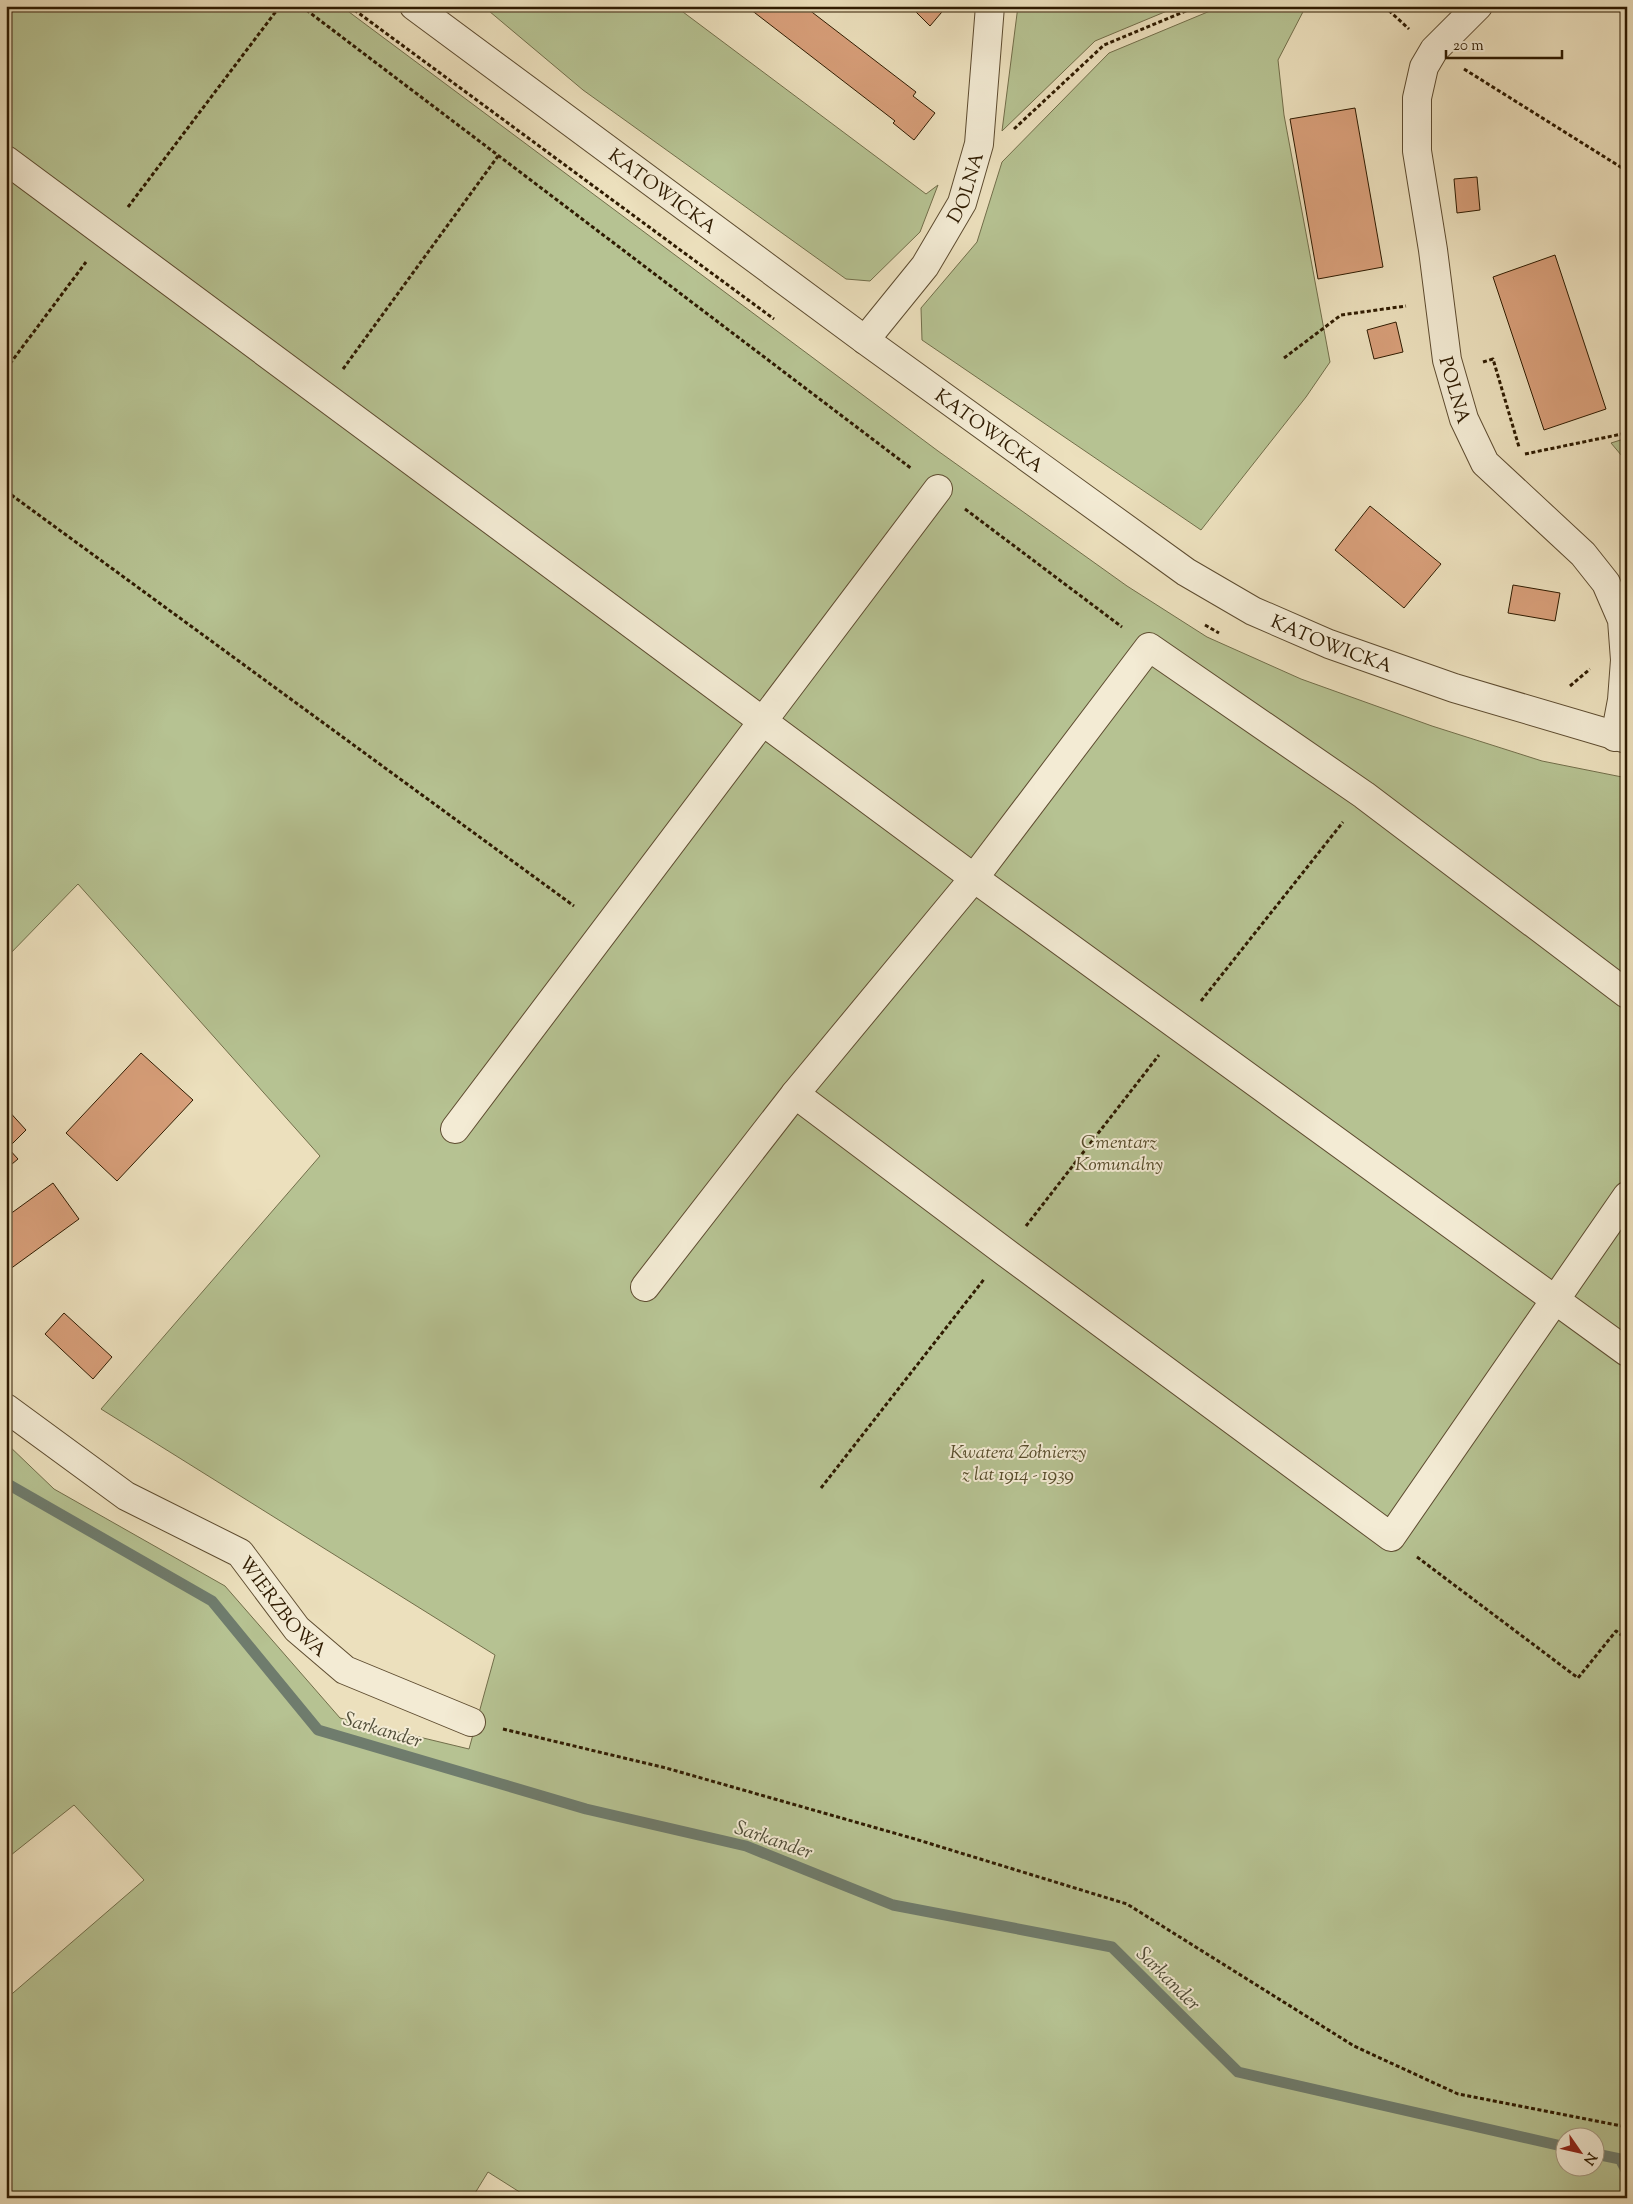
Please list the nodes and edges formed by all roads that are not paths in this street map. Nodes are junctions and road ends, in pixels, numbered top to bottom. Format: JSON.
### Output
{"nodes":[{"id":1,"x":414,"y":6,"type":"edge"},
{"id":2,"x":990,"y":6,"type":"edge"},
{"id":3,"x":1478,"y":6,"type":"edge"},
{"id":4,"x":6,"y":160,"type":"edge"},
{"id":5,"x":866,"y":340,"type":"junction"},
{"id":6,"x":938,"y":489,"type":"road end"},
{"id":7,"x":764,"y":720,"type":"junction"},
{"id":8,"x":1621,"y":738,"type":"edge"},
{"id":9,"x":974,"y":878,"type":"junction"},
{"id":10,"x":1627,"y":994,"type":"edge"},
{"id":11,"x":795,"y":1094,"type":"junction"},
{"id":12,"x":455,"y":1128,"type":"dead end"},
{"id":13,"x":1627,"y":1196,"type":"edge"},
{"id":14,"x":645,"y":1287,"type":"dead end"},
{"id":15,"x":1556,"y":1300,"type":"junction"},
{"id":16,"x":1627,"y":1352,"type":"edge"},
{"id":17,"x":6,"y":1408,"type":"edge"},
{"id":18,"x":470,"y":1722,"type":"road end"}],
"edges":[{"from":1,"to":5,"type":"street","name":"KATOWICKA"},
{"from":2,"to":5,"type":"street","name":"DOLNA"},
{"from":3,"to":8,"type":"street","name":"POLNA"},
{"from":4,"to":7,"type":"street"},
{"from":5,"to":8,"type":"street","name":"KATOWICKA"},
{"from":6,"to":7,"type":"street"},
{"from":7,"to":9,"type":"street"},
{"from":7,"to":12,"type":"street"},
{"from":9,"to":10,"type":"street"},
{"from":9,"to":11,"type":"street"},
{"from":9,"to":15,"type":"street"},
{"from":11,"to":14,"type":"street"},
{"from":11,"to":15,"type":"street"},
{"from":13,"to":15,"type":"street"},
{"from":15,"to":16,"type":"street"},
{"from":17,"to":18,"type":"street","name":"WIERZBOWA"}]}
